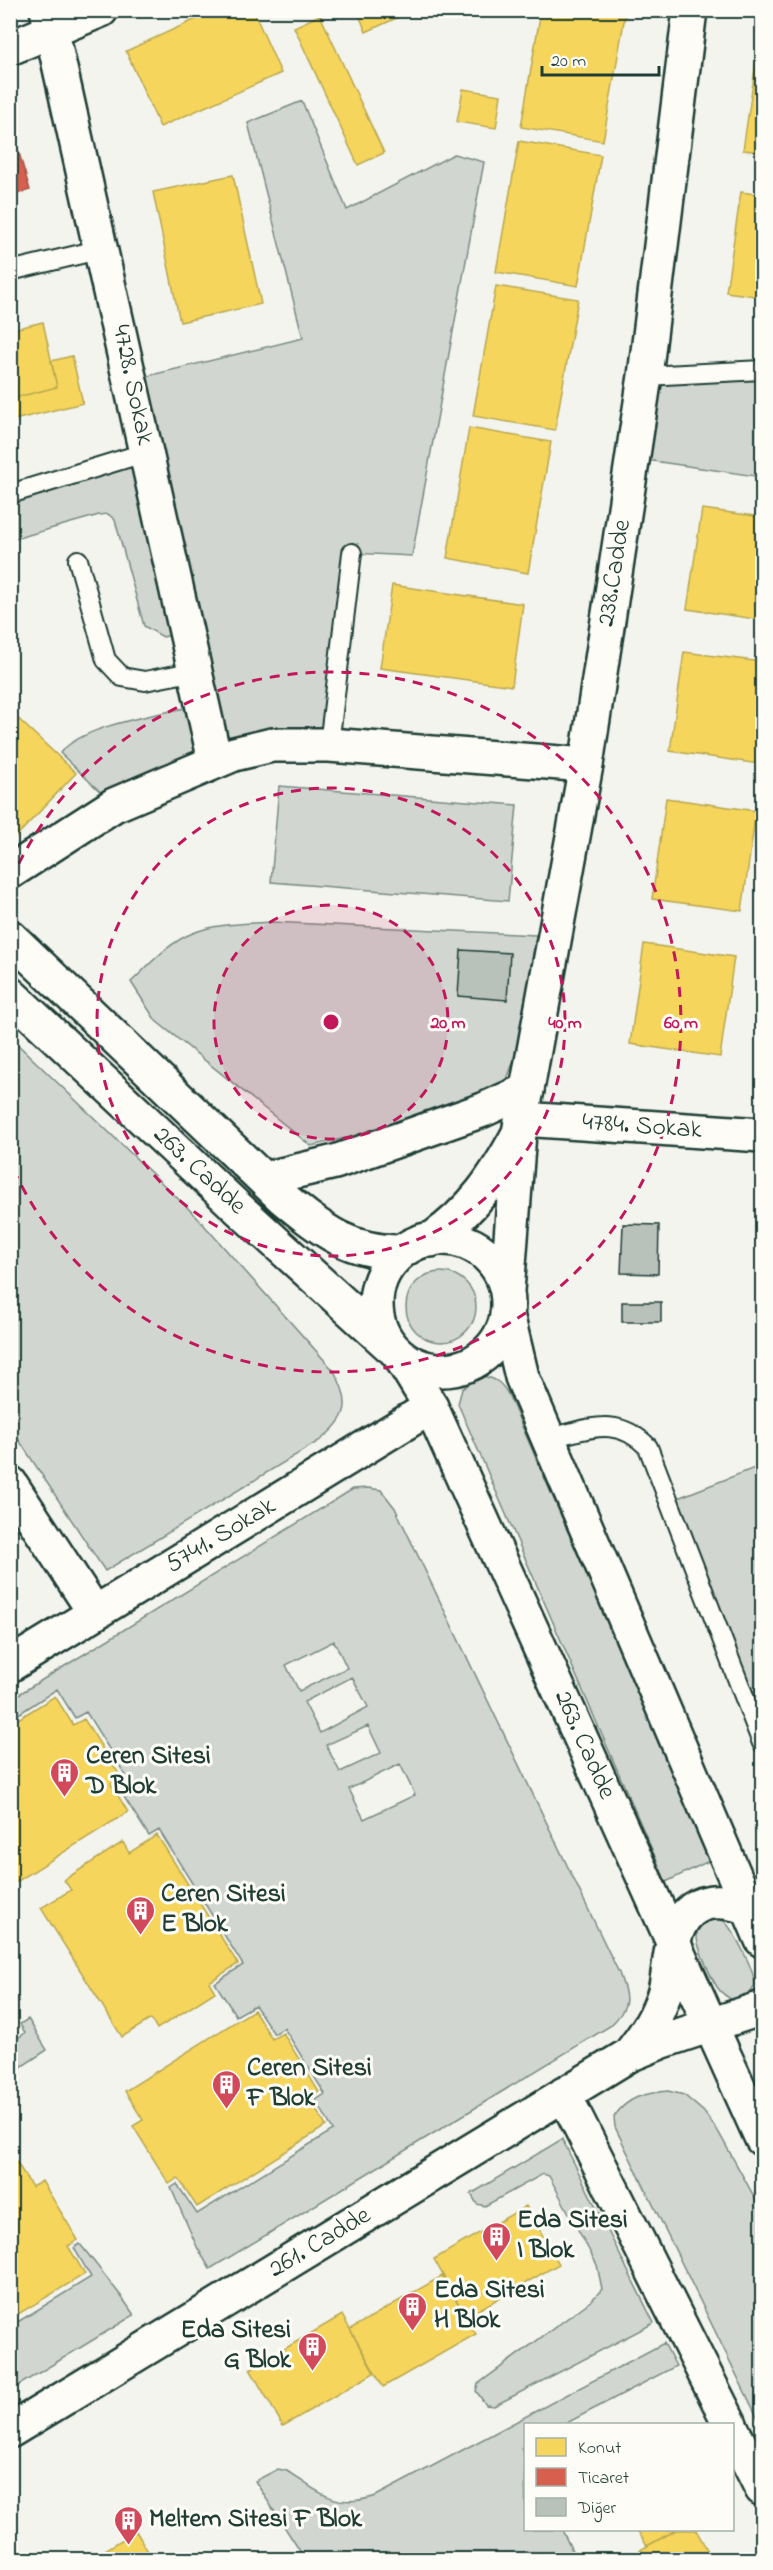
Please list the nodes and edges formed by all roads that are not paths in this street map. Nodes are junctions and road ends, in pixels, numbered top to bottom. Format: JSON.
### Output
{"nodes":[{"id":1,"x":101,"y":10,"type":"edge"},
{"id":2,"x":690,"y":10,"type":"edge"},
{"id":3,"x":50,"y":21,"type":"edge"},
{"id":4,"x":10,"y":48,"type":"edge"},
{"id":5,"x":102,"y":249,"type":"junction"},
{"id":6,"x":10,"y":271,"type":"edge"},
{"id":7,"x":762,"y":370,"type":"edge"},
{"id":8,"x":645,"y":376,"type":"junction"},
{"id":9,"x":147,"y":452,"type":"junction"},
{"id":10,"x":10,"y":494,"type":"edge"},
{"id":11,"x":352,"y":553,"type":"dead end"},
{"id":12,"x":78,"y":560,"type":"dead end"},
{"id":13,"x":196,"y":671,"type":"junction"},
{"id":14,"x":329,"y":745,"type":"junction"},
{"id":15,"x":215,"y":761,"type":"junction"},
{"id":16,"x":586,"y":765,"type":"junction"},
{"id":17,"x":10,"y":872,"type":"edge"},
{"id":18,"x":10,"y":937,"type":"edge"},
{"id":19,"x":10,"y":993,"type":"edge"},
{"id":20,"x":522,"y":1114,"type":"junction"},
{"id":21,"x":762,"y":1135,"type":"edge"},
{"id":22,"x":264,"y":1179,"type":"junction"},
{"id":23,"x":431,"y":1240,"type":"junction"},
{"id":24,"x":400,"y":1252,"type":"junction"},
{"id":25,"x":507,"y":1303,"type":"junction"},
{"id":26,"x":394,"y":1350,"type":"junction"},
{"id":27,"x":431,"y":1407,"type":"junction"},
{"id":28,"x":548,"y":1438,"type":"junction"},
{"id":29,"x":10,"y":1484,"type":"edge"},
{"id":30,"x":95,"y":1613,"type":"junction"},
{"id":31,"x":10,"y":1665,"type":"edge"},
{"id":32,"x":762,"y":1743,"type":"edge"},
{"id":33,"x":755,"y":1910,"type":"edge"},
{"id":34,"x":762,"y":1940,"type":"edge"},
{"id":35,"x":673,"y":1942,"type":"junction"},
{"id":36,"x":762,"y":2008,"type":"edge"},
{"id":37,"x":710,"y":2025,"type":"junction"},
{"id":38,"x":629,"y":2055,"type":"junction"},
{"id":39,"x":564,"y":2094,"type":"junction"},
{"id":40,"x":762,"y":2139,"type":"edge"},
{"id":41,"x":729,"y":2423,"type":"edge"},
{"id":42,"x":10,"y":2432,"type":"edge"},
{"id":43,"x":734,"y":2433,"type":"edge"},
{"id":44,"x":762,"y":2488,"type":"edge"}],
"edges":[{"from":1,"to":3,"type":"street"},
{"from":2,"to":8,"type":"street","name":"238.Cadde"},
{"from":3,"to":4,"type":"street"},
{"from":3,"to":5,"type":"street","name":"4728. Sokak"},
{"from":5,"to":6,"type":"lane"},
{"from":5,"to":9,"type":"street","name":"4728. Sokak"},
{"from":7,"to":8,"type":"lane"},
{"from":8,"to":16,"type":"street","name":"238.Cadde"},
{"from":9,"to":10,"type":"lane"},
{"from":9,"to":13,"type":"street","name":"4728. Sokak"},
{"from":11,"to":14,"type":"lane"},
{"from":12,"to":13,"type":"lane"},
{"from":13,"to":15,"type":"street","name":"4728. Sokak"},
{"from":14,"to":15,"type":"street"},
{"from":14,"to":16,"type":"street"},
{"from":15,"to":17,"type":"street"},
{"from":16,"to":20,"type":"street","name":"238.Cadde"},
{"from":18,"to":22,"type":"street"},
{"from":19,"to":26,"type":"street","name":"263. Cadde"},
{"from":20,"to":21,"type":"street","name":"4784. Sokak"},
{"from":20,"to":22,"type":"street"},
{"from":20,"to":23,"type":"street"},
{"from":20,"to":25,"type":"street"},
{"from":22,"to":24,"type":"street"},
{"from":23,"to":24,"type":"street"},
{"from":23,"to":25,"type":"street"},
{"from":24,"to":26,"type":"street"},
{"from":25,"to":26,"type":"street"},
{"from":25,"to":28,"type":"street"},
{"from":26,"to":27,"type":"street","name":"263. Cadde"},
{"from":27,"to":30,"type":"street","name":"5741. Sokak"},
{"from":27,"to":35,"type":"street","name":"263. Cadde"},
{"from":28,"to":32,"type":"lane"},
{"from":28,"to":33,"type":"street"},
{"from":29,"to":30,"type":"street"},
{"from":30,"to":31,"type":"street","name":"5741. Sokak"},
{"from":33,"to":34,"type":"street"},
{"from":33,"to":35,"type":"street","name":"261. Cadde"},
{"from":35,"to":37,"type":"street","name":"263. Cadde"},
{"from":35,"to":38,"type":"street","name":"261. Cadde"},
{"from":36,"to":37,"type":"street","name":"261. Cadde"},
{"from":37,"to":38,"type":"street","name":"261. Cadde"},
{"from":37,"to":40,"type":"street","name":"263. Cadde"},
{"from":38,"to":39,"type":"street","name":"261. Cadde"},
{"from":39,"to":41,"type":"street"},
{"from":39,"to":42,"type":"street","name":"261. Cadde"},
{"from":43,"to":44,"type":"street"}]}
